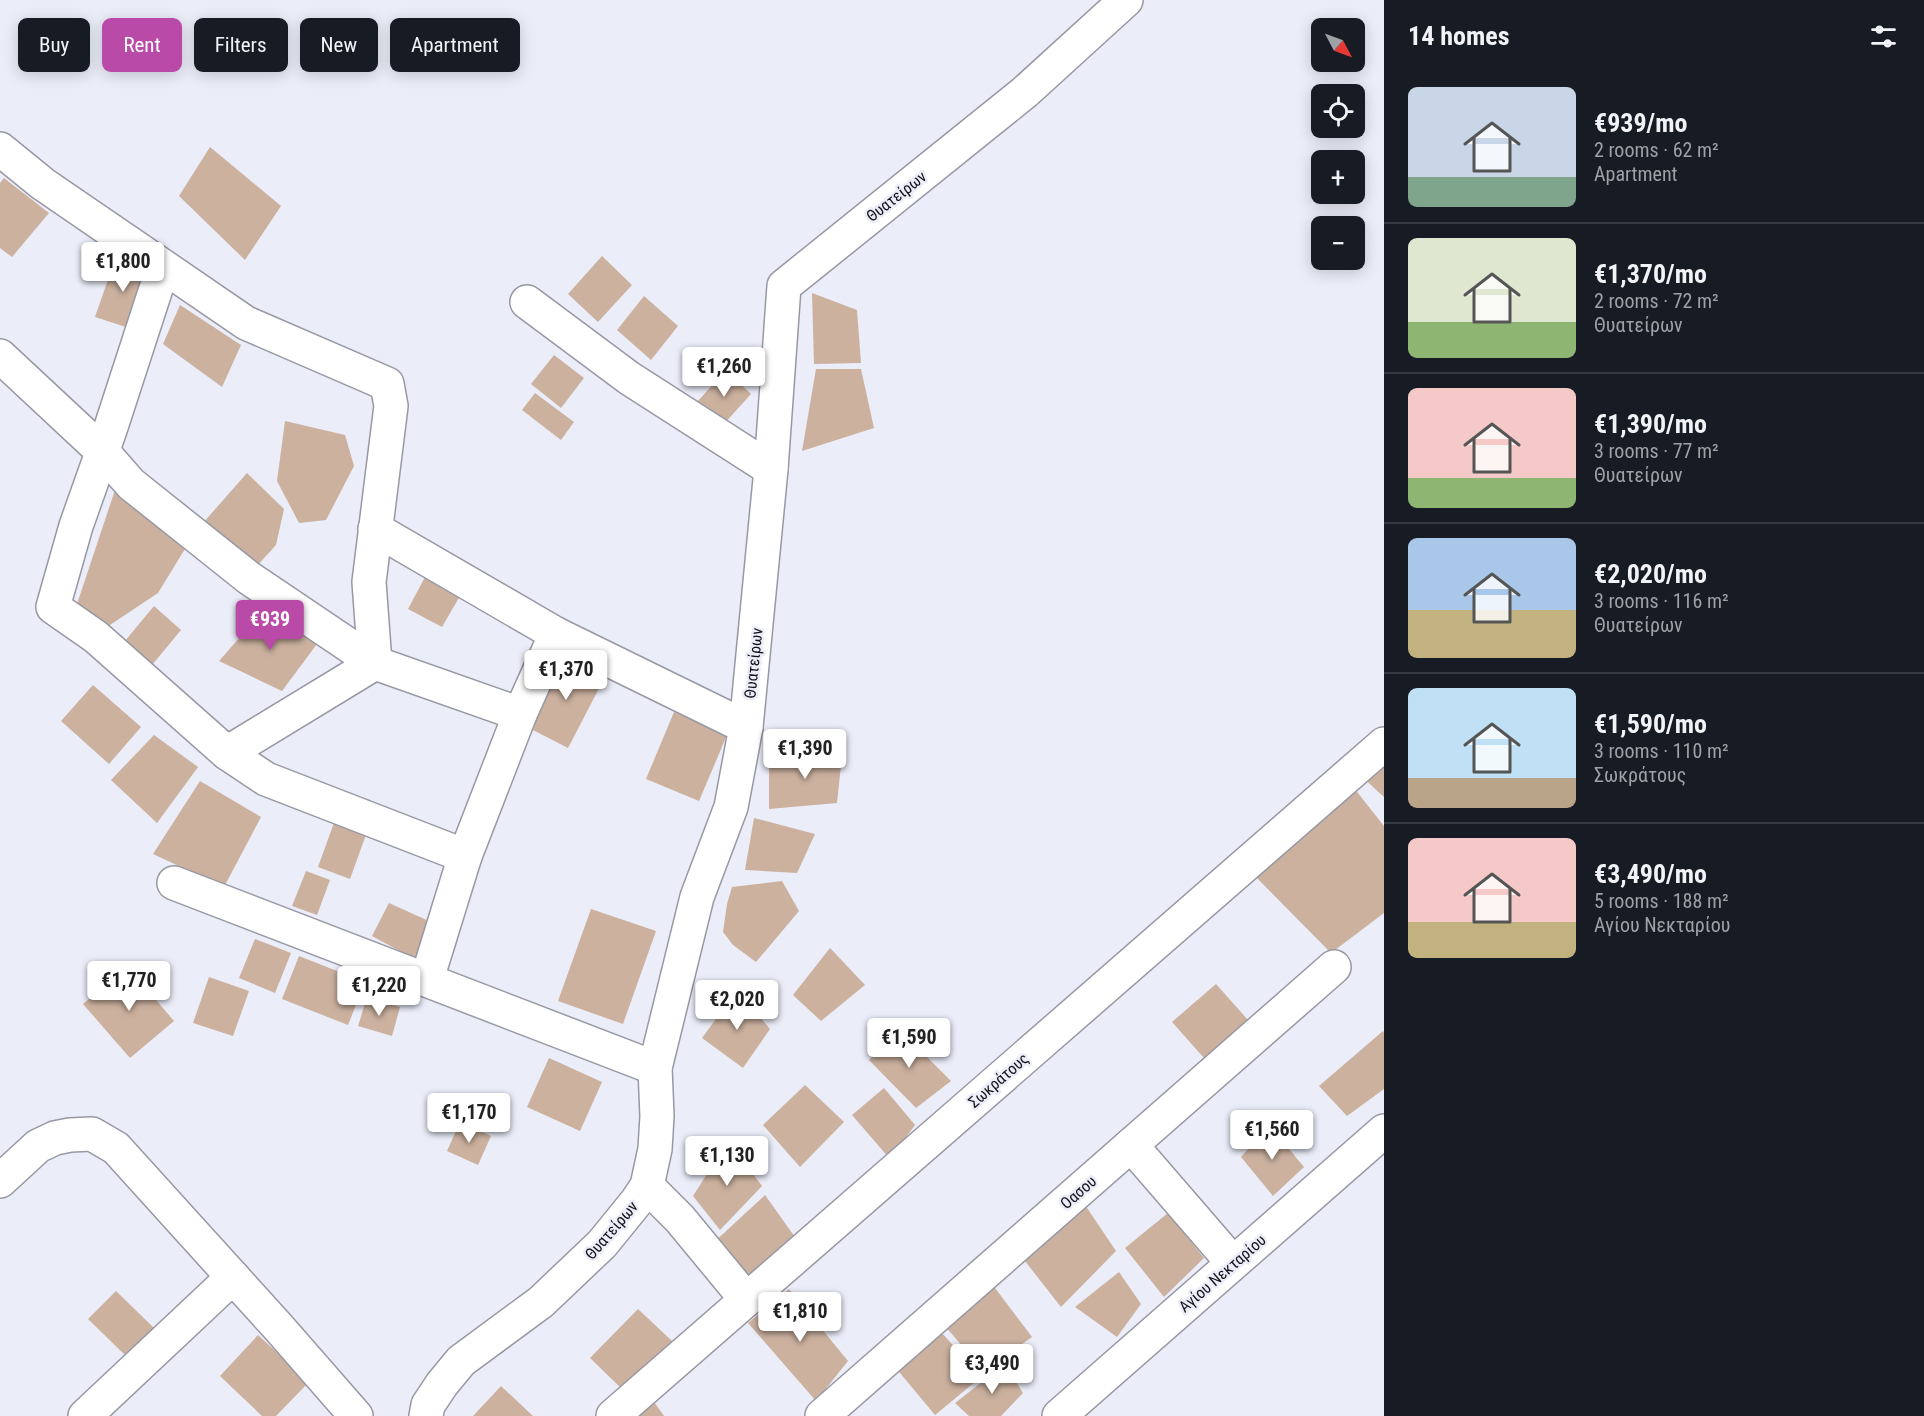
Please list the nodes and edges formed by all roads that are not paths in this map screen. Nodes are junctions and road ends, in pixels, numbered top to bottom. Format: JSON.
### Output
{"nodes":[{"id":1,"x":1126,"y":0,"type":"edge"},
{"id":2,"x":0,"y":149,"type":"edge"},
{"id":3,"x":163,"y":267,"type":"junction"},
{"id":4,"x":527,"y":302,"type":"dead end"},
{"id":5,"x":0,"y":356,"type":"edge"},
{"id":6,"x":103,"y":452,"type":"junction"},
{"id":7,"x":771,"y":469,"type":"junction"},
{"id":8,"x":375,"y":530,"type":"junction"},
{"id":9,"x":556,"y":634,"type":"junction"},
{"id":10,"x":375,"y":663,"type":"junction"},
{"id":11,"x":520,"y":714,"type":"junction"},
{"id":12,"x":746,"y":727,"type":"junction"},
{"id":13,"x":1384,"y":744,"type":"edge"},
{"id":14,"x":226,"y":753,"type":"junction"},
{"id":15,"x":465,"y":856,"type":"junction"},
{"id":16,"x":174,"y":883,"type":"dead end"},
{"id":17,"x":1334,"y":967,"type":"dead end"},
{"id":18,"x":427,"y":979,"type":"junction"},
{"id":19,"x":655,"y":1068,"type":"junction"},
{"id":20,"x":1384,"y":1131,"type":"edge"},
{"id":21,"x":1131,"y":1145,"type":"junction"},
{"id":22,"x":0,"y":1181,"type":"edge"},
{"id":23,"x":647,"y":1186,"type":"junction"},
{"id":24,"x":1233,"y":1263,"type":"junction"},
{"id":25,"x":233,"y":1278,"type":"junction"},
{"id":26,"x":746,"y":1299,"type":"junction"},
{"id":27,"x":103,"y":1411,"type":"edge"},
{"id":28,"x":345,"y":1412,"type":"edge"},
{"id":29,"x":426,"y":1416,"type":"edge"},
{"id":30,"x":613,"y":1416,"type":"edge"},
{"id":31,"x":822,"y":1416,"type":"edge"},
{"id":32,"x":1059,"y":1416,"type":"edge"}],
"edges":[{"from":1,"to":7,"type":"street","name":"Θυατείρων"},
{"from":2,"to":3,"type":"street"},
{"from":3,"to":6,"type":"street"},
{"from":3,"to":8,"type":"street"},
{"from":4,"to":7,"type":"street"},
{"from":5,"to":6,"type":"street"},
{"from":6,"to":10,"type":"street"},
{"from":6,"to":14,"type":"street"},
{"from":7,"to":12,"type":"street","name":"Θυατείρων"},
{"from":8,"to":9,"type":"street"},
{"from":8,"to":10,"type":"street"},
{"from":9,"to":11,"type":"street"},
{"from":9,"to":12,"type":"street"},
{"from":10,"to":11,"type":"street"},
{"from":10,"to":14,"type":"street"},
{"from":11,"to":15,"type":"street"},
{"from":12,"to":19,"type":"street","name":"Θυατείρων"},
{"from":13,"to":26,"type":"street","name":"Σωκράτους"},
{"from":14,"to":15,"type":"street"},
{"from":15,"to":18,"type":"street"},
{"from":16,"to":18,"type":"street"},
{"from":17,"to":21,"type":"street","name":"Οασου"},
{"from":18,"to":19,"type":"street"},
{"from":19,"to":23,"type":"street","name":"Θυατείρων"},
{"from":20,"to":24,"type":"street","name":"Αγίου Νεκταρίου"},
{"from":21,"to":24,"type":"street"},
{"from":21,"to":31,"type":"street","name":"Οασου"},
{"from":22,"to":25,"type":"street"},
{"from":23,"to":26,"type":"street"},
{"from":23,"to":29,"type":"street","name":"Θυατείρων"},
{"from":24,"to":32,"type":"street","name":"Αγίου Νεκταρίου"},
{"from":25,"to":27,"type":"street"},
{"from":25,"to":28,"type":"street"},
{"from":26,"to":30,"type":"street","name":"Σωκράτους"}]}
